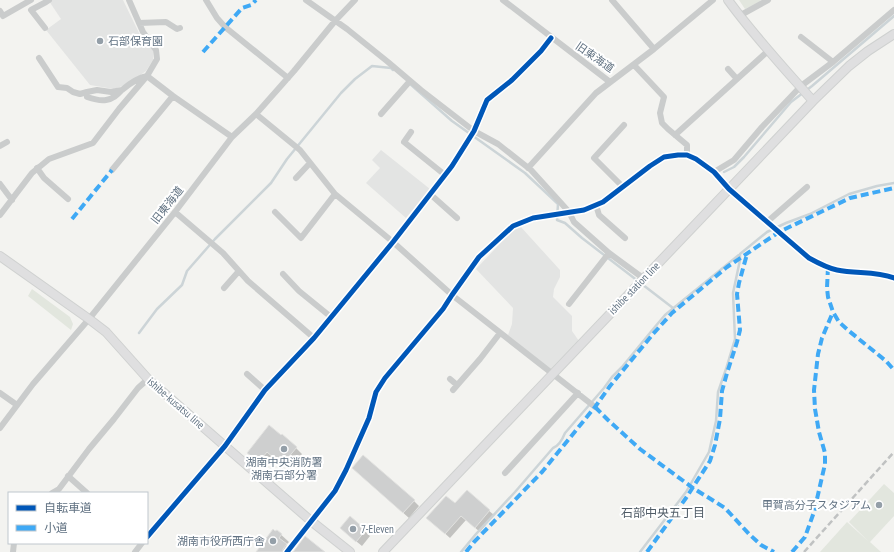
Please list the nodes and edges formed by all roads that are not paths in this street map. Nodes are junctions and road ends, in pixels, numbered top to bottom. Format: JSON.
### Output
{"nodes":[{"id":1,"x":31,"y":0,"type":"edge"},
{"id":2,"x":49,"y":0,"type":"edge"},
{"id":3,"x":129,"y":0,"type":"edge"},
{"id":4,"x":206,"y":0,"type":"edge"},
{"id":5,"x":306,"y":0,"type":"edge"},
{"id":6,"x":355,"y":0,"type":"edge"},
{"id":7,"x":503,"y":0,"type":"edge"},
{"id":8,"x":612,"y":0,"type":"edge"},
{"id":9,"x":713,"y":0,"type":"edge"},
{"id":10,"x":728,"y":0,"type":"edge"},
{"id":11,"x":768,"y":0,"type":"edge"},
{"id":12,"x":894,"y":10,"type":"edge"},
{"id":13,"x":0,"y":11,"type":"edge"},
{"id":14,"x":739,"y":16,"type":"junction"},
{"id":15,"x":335,"y":21,"type":"junction"},
{"id":16,"x":139,"y":24,"type":"junction"},
{"id":17,"x":45,"y":28,"type":"dead end"},
{"id":18,"x":180,"y":28,"type":"dead end"},
{"id":19,"x":894,"y":34,"type":"edge"},
{"id":20,"x":801,"y":36,"type":"dead end"},
{"id":21,"x":551,"y":38,"type":"junction"},
{"id":22,"x":654,"y":49,"type":"junction"},
{"id":23,"x":768,"y":51,"type":"junction"},
{"id":24,"x":39,"y":58,"type":"dead end"},
{"id":25,"x":833,"y":62,"type":"junction"},
{"id":26,"x":634,"y":65,"type":"junction"},
{"id":27,"x":728,"y":69,"type":"dead end"},
{"id":28,"x":147,"y":76,"type":"junction"},
{"id":29,"x":288,"y":78,"type":"junction"},
{"id":30,"x":737,"y":79,"type":"junction"},
{"id":31,"x":410,"y":81,"type":"junction"},
{"id":32,"x":610,"y":82,"type":"junction"},
{"id":33,"x":800,"y":86,"type":"junction"},
{"id":34,"x":122,"y":90,"type":"junction"},
{"id":35,"x":173,"y":96,"type":"junction"},
{"id":36,"x":87,"y":97,"type":"dead end"},
{"id":37,"x":813,"y":101,"type":"junction"},
{"id":38,"x":256,"y":114,"type":"junction"},
{"id":39,"x":381,"y":114,"type":"dead end"},
{"id":40,"x":624,"y":125,"type":"dead end"},
{"id":41,"x":474,"y":131,"type":"junction"},
{"id":42,"x":411,"y":132,"type":"dead end"},
{"id":43,"x":675,"y":135,"type":"junction"},
{"id":44,"x":232,"y":136,"type":"junction"},
{"id":45,"x":7,"y":142,"type":"dead end"},
{"id":46,"x":0,"y":146,"type":"edge"},
{"id":47,"x":687,"y":155,"type":"junction"},
{"id":48,"x":310,"y":163,"type":"junction"},
{"id":49,"x":37,"y":168,"type":"junction"},
{"id":50,"x":528,"y":168,"type":"junction"},
{"id":51,"x":112,"y":170,"type":"dead end"},
{"id":52,"x":714,"y":172,"type":"junction"},
{"id":53,"x":445,"y":175,"type":"junction"},
{"id":54,"x":296,"y":178,"type":"dead end"},
{"id":55,"x":0,"y":184,"type":"edge"},
{"id":56,"x":807,"y":187,"type":"dead end"},
{"id":57,"x":623,"y":188,"type":"junction"},
{"id":58,"x":729,"y":189,"type":"junction"},
{"id":59,"x":334,"y":194,"type":"junction"},
{"id":60,"x":430,"y":194,"type":"junction"},
{"id":61,"x":68,"y":199,"type":"dead end"},
{"id":62,"x":12,"y":200,"type":"junction"},
{"id":63,"x":596,"y":205,"type":"junction"},
{"id":64,"x":175,"y":212,"type":"junction"},
{"id":65,"x":275,"y":212,"type":"dead end"},
{"id":66,"x":569,"y":212,"type":"junction"},
{"id":67,"x":0,"y":215,"type":"edge"},
{"id":68,"x":457,"y":218,"type":"dead end"},
{"id":69,"x":767,"y":222,"type":"junction"},
{"id":70,"x":625,"y":238,"type":"dead end"},
{"id":71,"x":393,"y":242,"type":"junction"},
{"id":72,"x":609,"y":253,"type":"junction"},
{"id":73,"x":0,"y":256,"type":"edge"},
{"id":74,"x":239,"y":271,"type":"junction"},
{"id":75,"x":283,"y":274,"type":"dead end"},
{"id":76,"x":644,"y":278,"type":"junction"},
{"id":77,"x":894,"y":278,"type":"edge"},
{"id":78,"x":224,"y":288,"type":"dead end"},
{"id":79,"x":452,"y":295,"type":"junction"},
{"id":80,"x":569,"y":304,"type":"dead end"},
{"id":81,"x":331,"y":317,"type":"junction"},
{"id":82,"x":89,"y":318,"type":"junction"},
{"id":83,"x":500,"y":333,"type":"junction"},
{"id":84,"x":314,"y":338,"type":"junction"},
{"id":85,"x":247,"y":374,"type":"dead end"},
{"id":86,"x":552,"y":374,"type":"junction"},
{"id":87,"x":450,"y":379,"type":"dead end"},
{"id":88,"x":148,"y":380,"type":"junction"},
{"id":89,"x":265,"y":390,"type":"junction"},
{"id":90,"x":0,"y":393,"type":"edge"},
{"id":91,"x":578,"y":393,"type":"junction"},
{"id":92,"x":17,"y":405,"type":"junction"},
{"id":93,"x":595,"y":407,"type":"dead end"},
{"id":94,"x":0,"y":428,"type":"edge"},
{"id":95,"x":225,"y":446,"type":"junction"},
{"id":96,"x":504,"y":473,"type":"dead end"},
{"id":97,"x":68,"y":476,"type":"junction"},
{"id":98,"x":54,"y":492,"type":"edge"},
{"id":99,"x":86,"y":492,"type":"edge"},
{"id":100,"x":311,"y":521,"type":"junction"},
{"id":101,"x":148,"y":535,"type":"edge"},
{"id":102,"x":141,"y":544,"type":"edge"},
{"id":103,"x":135,"y":552,"type":"edge"},
{"id":104,"x":287,"y":552,"type":"edge"},
{"id":105,"x":350,"y":552,"type":"edge"},
{"id":106,"x":383,"y":552,"type":"edge"}],
"edges":[{"from":1,"to":13,"type":"street"},
{"from":2,"to":17,"type":"street"},
{"from":3,"to":16,"type":"street"},
{"from":4,"to":29,"type":"street"},
{"from":5,"to":15,"type":"street"},
{"from":6,"to":15,"type":"street","name":"旧東海道"},
{"from":7,"to":21,"type":"street","name":"旧東海道"},
{"from":8,"to":22,"type":"street"},
{"from":9,"to":22,"type":"street","name":"旧東海道"},
{"from":10,"to":14,"type":"main road"},
{"from":11,"to":14,"type":"street"},
{"from":12,"to":25,"type":"street"},
{"from":14,"to":23,"type":"main road"},
{"from":15,"to":29,"type":"street","name":"旧東海道"},
{"from":15,"to":31,"type":"street"},
{"from":16,"to":18,"type":"street"},
{"from":16,"to":28,"type":"street"},
{"from":19,"to":37,"type":"main road","name":"ishibe station line"},
{"from":20,"to":25,"type":"street"},
{"from":21,"to":32,"type":"street","name":"旧東海道"},
{"from":21,"to":41,"type":"street"},
{"from":22,"to":26,"type":"street","name":"旧東海道"},
{"from":23,"to":30,"type":"street"},
{"from":23,"to":33,"type":"main road"},
{"from":24,"to":34,"type":"street"},
{"from":25,"to":33,"type":"street"},
{"from":26,"to":32,"type":"street","name":"旧東海道"},
{"from":26,"to":43,"type":"street"},
{"from":27,"to":30,"type":"street"},
{"from":28,"to":34,"type":"street"},
{"from":28,"to":35,"type":"street"},
{"from":28,"to":49,"type":"street"},
{"from":29,"to":38,"type":"street","name":"旧東海道"},
{"from":30,"to":43,"type":"street"},
{"from":31,"to":39,"type":"street"},
{"from":31,"to":41,"type":"street"},
{"from":32,"to":50,"type":"street"},
{"from":33,"to":37,"type":"main road"},
{"from":33,"to":52,"type":"street"},
{"from":34,"to":36,"type":"street"},
{"from":35,"to":44,"type":"street"},
{"from":35,"to":51,"type":"street"},
{"from":37,"to":58,"type":"main road","name":"ishibe station line"},
{"from":38,"to":44,"type":"street","name":"旧東海道"},
{"from":38,"to":48,"type":"street"},
{"from":40,"to":57,"type":"street"},
{"from":41,"to":50,"type":"street"},
{"from":41,"to":53,"type":"street"},
{"from":42,"to":53,"type":"street"},
{"from":43,"to":47,"type":"street"},
{"from":44,"to":64,"type":"street","name":"旧東海道"},
{"from":45,"to":46,"type":"street"},
{"from":47,"to":52,"type":"street"},
{"from":47,"to":57,"type":"street"},
{"from":48,"to":54,"type":"street"},
{"from":48,"to":59,"type":"street"},
{"from":49,"to":61,"type":"street"},
{"from":49,"to":62,"type":"street"},
{"from":50,"to":66,"type":"street"},
{"from":52,"to":58,"type":"street"},
{"from":53,"to":60,"type":"street"},
{"from":55,"to":62,"type":"street"},
{"from":56,"to":69,"type":"street"},
{"from":57,"to":63,"type":"street"},
{"from":58,"to":69,"type":"street"},
{"from":58,"to":76,"type":"main road","name":"ishibe station line"},
{"from":59,"to":65,"type":"street"},
{"from":59,"to":71,"type":"street"},
{"from":60,"to":68,"type":"street"},
{"from":60,"to":71,"type":"street"},
{"from":62,"to":67,"type":"street"},
{"from":63,"to":66,"type":"street"},
{"from":63,"to":70,"type":"street"},
{"from":64,"to":74,"type":"street"},
{"from":64,"to":82,"type":"street","name":"旧東海道"},
{"from":66,"to":72,"type":"street"},
{"from":66,"to":79,"type":"street"},
{"from":69,"to":77,"type":"street"},
{"from":71,"to":79,"type":"street"},
{"from":71,"to":81,"type":"street"},
{"from":72,"to":76,"type":"street"},
{"from":72,"to":80,"type":"street"},
{"from":73,"to":82,"type":"main road","name":"ishibe-kusatsu line"},
{"from":74,"to":78,"type":"street"},
{"from":74,"to":84,"type":"street"},
{"from":75,"to":81,"type":"street"},
{"from":76,"to":86,"type":"main road","name":"ishibe station line"},
{"from":79,"to":83,"type":"street"},
{"from":79,"to":100,"type":"street"},
{"from":81,"to":84,"type":"street"},
{"from":82,"to":88,"type":"main road","name":"ishibe-kusatsu line"},
{"from":82,"to":92,"type":"street","name":"旧東海道"},
{"from":83,"to":86,"type":"street"},
{"from":83,"to":87,"type":"street"},
{"from":84,"to":89,"type":"street"},
{"from":85,"to":89,"type":"street"},
{"from":86,"to":91,"type":"street"},
{"from":86,"to":106,"type":"main road","name":"ishibe station line"},
{"from":88,"to":95,"type":"main road","name":"ishibe-kusatsu line"},
{"from":88,"to":97,"type":"street"},
{"from":89,"to":95,"type":"street"},
{"from":90,"to":92,"type":"street"},
{"from":91,"to":93,"type":"street"},
{"from":91,"to":96,"type":"street"},
{"from":92,"to":94,"type":"street","name":"旧東海道"},
{"from":95,"to":100,"type":"main road","name":"ishibe-kusatsu line"},
{"from":95,"to":101,"type":"street"},
{"from":97,"to":98,"type":"street"},
{"from":97,"to":99,"type":"street"},
{"from":100,"to":104,"type":"street"},
{"from":100,"to":105,"type":"main road","name":"ishibe-kusatsu line"},
{"from":102,"to":103,"type":"street"}]}
